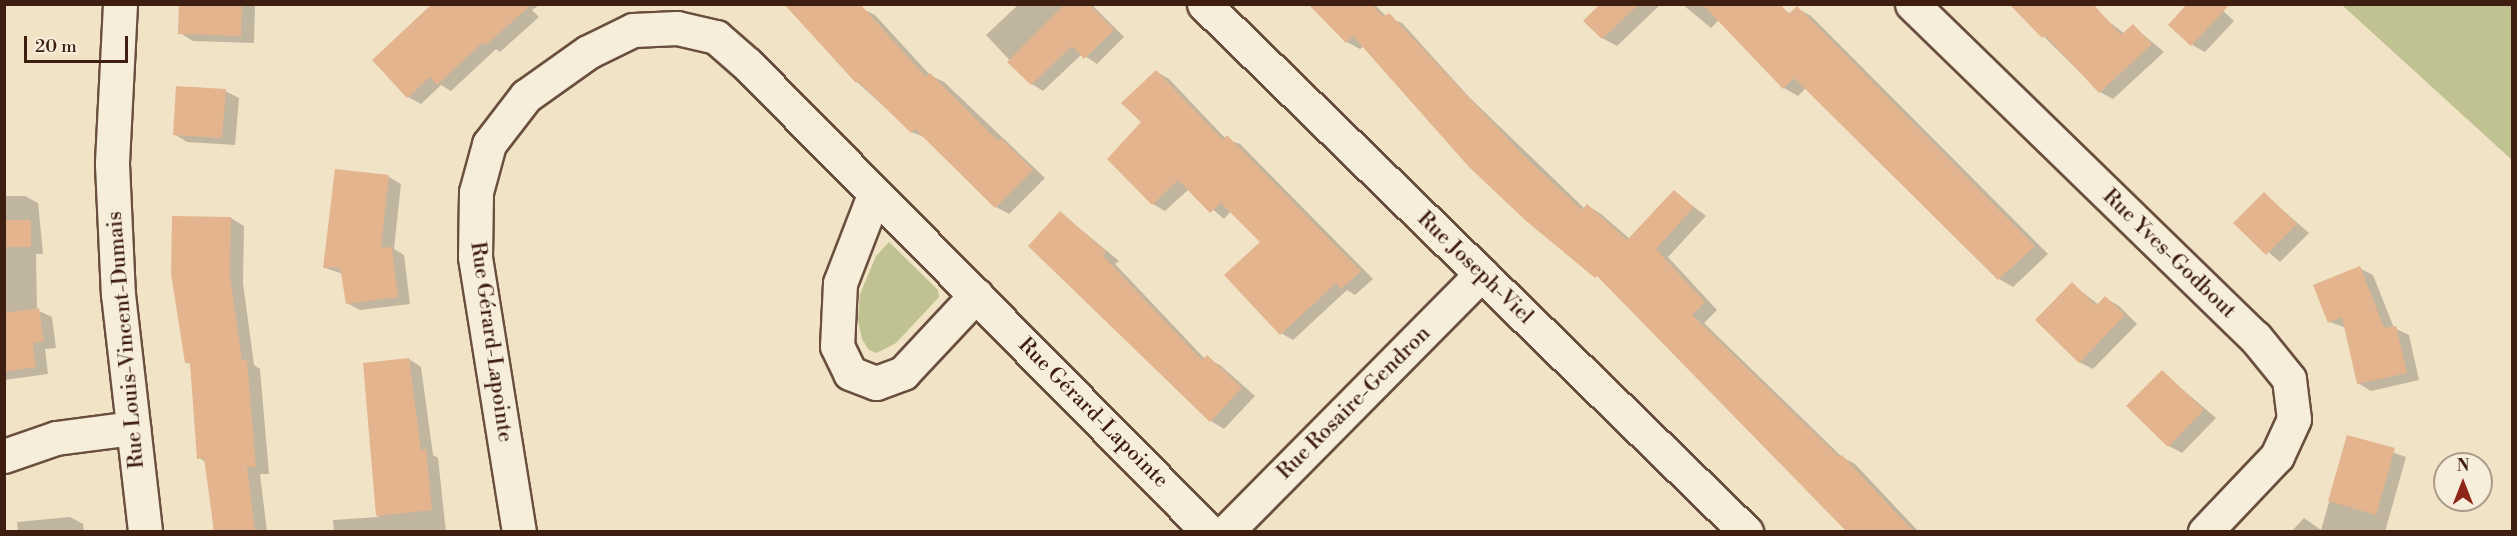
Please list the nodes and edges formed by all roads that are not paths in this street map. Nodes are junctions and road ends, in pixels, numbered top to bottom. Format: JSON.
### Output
{"nodes":[{"id":1,"x":120,"y":4,"type":"edge"},
{"id":2,"x":1204,"y":4,"type":"edge"},
{"id":3,"x":1912,"y":4,"type":"edge"},
{"id":4,"x":874,"y":195,"type":"junction"},
{"id":5,"x":1481,"y":274,"type":"junction"},
{"id":6,"x":976,"y":295,"type":"junction"},
{"id":7,"x":133,"y":428,"type":"junction"},
{"id":8,"x":4,"y":456,"type":"edge"},
{"id":9,"x":145,"y":531,"type":"edge"},
{"id":10,"x":519,"y":531,"type":"edge"},
{"id":11,"x":1209,"y":531,"type":"edge"},
{"id":12,"x":1226,"y":531,"type":"edge"},
{"id":13,"x":1746,"y":531,"type":"edge"},
{"id":14,"x":2205,"y":531,"type":"edge"}],
"edges":[{"from":1,"to":7,"type":"street","name":"Rue Louis-Vincent-Dumais"},
{"from":2,"to":5,"type":"street","name":"Rue Joseph-Viel"},
{"from":3,"to":14,"type":"street","name":"Rue Yves-Godbout"},
{"from":4,"to":6,"type":"street","name":"Rue Gérard-Lapointe"},
{"from":4,"to":6,"type":"street"},
{"from":4,"to":10,"type":"street","name":"Rue Gérard-Lapointe"},
{"from":5,"to":12,"type":"street","name":"Rue Rosaire-Gendron"},
{"from":5,"to":13,"type":"street","name":"Rue Joseph-Viel"},
{"from":6,"to":11,"type":"street","name":"Rue Gérard-Lapointe"},
{"from":7,"to":8,"type":"street"},
{"from":7,"to":9,"type":"street","name":"Rue Louis-Vincent-Dumais"}]}
